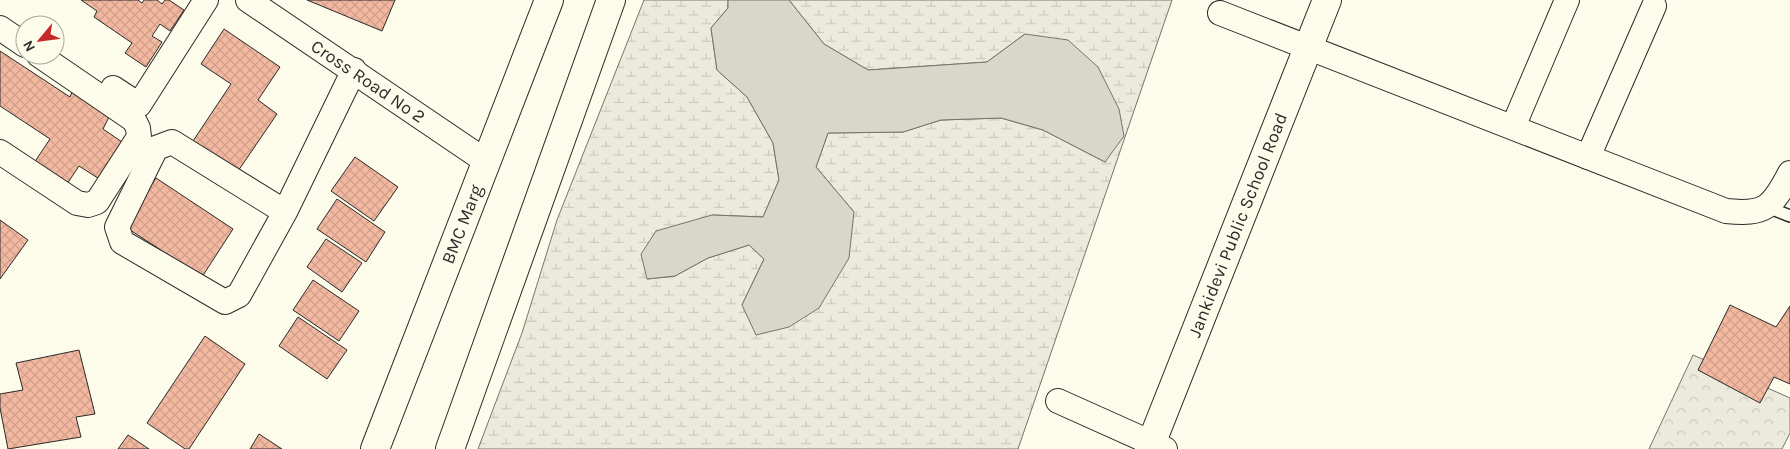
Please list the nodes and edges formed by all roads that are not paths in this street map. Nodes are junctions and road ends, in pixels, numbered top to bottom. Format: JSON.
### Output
{"nodes":[{"id":1,"x":206,"y":0,"type":"edge"},
{"id":2,"x":248,"y":0,"type":"edge"},
{"id":3,"x":549,"y":0,"type":"edge"},
{"id":4,"x":611,"y":0,"type":"edge"},
{"id":5,"x":1327,"y":0,"type":"edge"},
{"id":6,"x":1566,"y":0,"type":"edge"},
{"id":7,"x":1654,"y":6,"type":"dead end"},
{"id":8,"x":1220,"y":13,"type":"dead end"},
{"id":9,"x":0,"y":15,"type":"edge"},
{"id":10,"x":15,"y":25,"type":"edge"},
{"id":11,"x":0,"y":28,"type":"edge"},
{"id":12,"x":15,"y":38,"type":"edge"},
{"id":13,"x":1307,"y":47,"type":"junction"},
{"id":14,"x":65,"y":58,"type":"edge"},
{"id":15,"x":54,"y":65,"type":"edge"},
{"id":16,"x":354,"y":70,"type":"junction"},
{"id":17,"x":1514,"y":127,"type":"junction"},
{"id":18,"x":0,"y":152,"type":"edge"},
{"id":19,"x":1588,"y":157,"type":"junction"},
{"id":20,"x":487,"y":162,"type":"junction"},
{"id":21,"x":1790,"y":173,"type":"edge"},
{"id":22,"x":1767,"y":206,"type":"junction"},
{"id":23,"x":285,"y":212,"type":"junction"},
{"id":24,"x":1790,"y":216,"type":"edge"},
{"id":25,"x":1058,"y":401,"type":"dead end"},
{"id":26,"x":1155,"y":447,"type":"edge"},
{"id":27,"x":375,"y":449,"type":"edge"},
{"id":28,"x":450,"y":449,"type":"edge"}],
"edges":[{"from":1,"to":14,"type":"street"},
{"from":2,"to":16,"type":"street","name":"Cross Road No 2"},
{"from":3,"to":20,"type":"street","name":"BMC Marg"},
{"from":4,"to":28,"type":"street"},
{"from":5,"to":13,"type":"street","name":"Jankidevi Public School Road"},
{"from":6,"to":17,"type":"street"},
{"from":7,"to":19,"type":"street"},
{"from":8,"to":13,"type":"street"},
{"from":9,"to":10,"type":"street"},
{"from":11,"to":12,"type":"street"},
{"from":13,"to":17,"type":"street"},
{"from":13,"to":26,"type":"street","name":"Jankidevi Public School Road"},
{"from":15,"to":18,"type":"street"},
{"from":16,"to":20,"type":"street","name":"Cross Road No 2"},
{"from":16,"to":23,"type":"street"},
{"from":17,"to":19,"type":"street"},
{"from":19,"to":22,"type":"street"},
{"from":20,"to":27,"type":"street","name":"BMC Marg"},
{"from":21,"to":22,"type":"street"},
{"from":22,"to":24,"type":"lane"},
{"from":23,"to":23,"type":"street"},
{"from":25,"to":26,"type":"street"}]}
